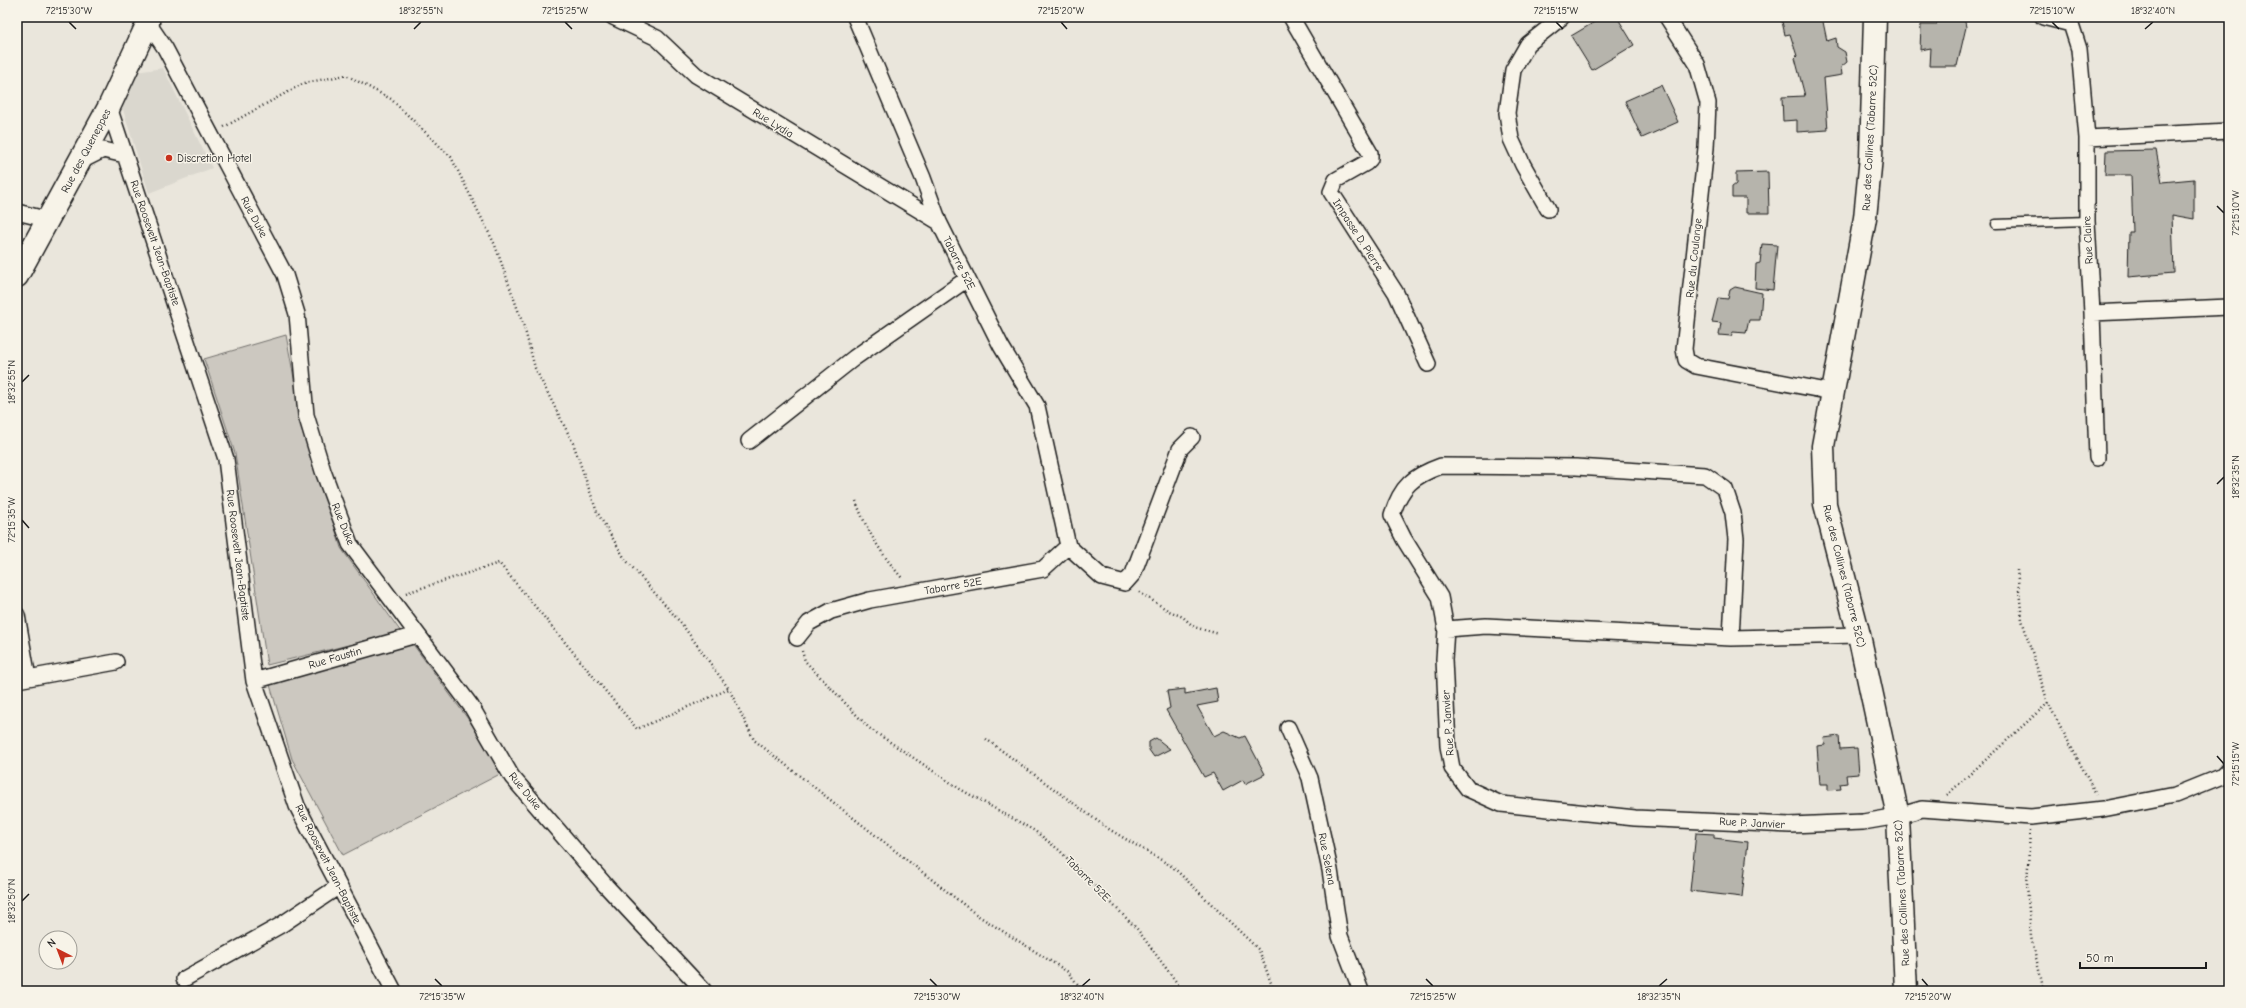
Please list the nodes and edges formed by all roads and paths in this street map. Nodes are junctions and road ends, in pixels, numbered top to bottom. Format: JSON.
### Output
{"nodes":[{"id":1,"x":613,"y":17,"type":"edge"},
{"id":2,"x":855,"y":17,"type":"edge"},
{"id":3,"x":1291,"y":17,"type":"edge"},
{"id":4,"x":1562,"y":17,"type":"edge"},
{"id":5,"x":1667,"y":17,"type":"edge"},
{"id":6,"x":2043,"y":17,"type":"edge"},
{"id":7,"x":1876,"y":18,"type":"edge"},
{"id":8,"x":148,"y":20,"type":"edge"},
{"id":9,"x":2072,"y":21,"type":"edge"},
{"id":10,"x":109,"y":107,"type":"junction"},
{"id":11,"x":2229,"y":131,"type":"edge"},
{"id":12,"x":210,"y":135,"type":"junction"},
{"id":13,"x":2087,"y":138,"type":"junction"},
{"id":14,"x":125,"y":155,"type":"junction"},
{"id":15,"x":80,"y":161,"type":"junction"},
{"id":16,"x":1548,"y":209,"type":"dead end"},
{"id":17,"x":17,"y":212,"type":"edge"},
{"id":18,"x":49,"y":220,"type":"junction"},
{"id":19,"x":2087,"y":221,"type":"junction"},
{"id":20,"x":939,"y":222,"type":"junction"},
{"id":21,"x":1996,"y":224,"type":"dead end"},
{"id":22,"x":17,"y":276,"type":"edge"},
{"id":23,"x":967,"y":279,"type":"junction"},
{"id":24,"x":2229,"y":307,"type":"edge"},
{"id":25,"x":2092,"y":313,"type":"junction"},
{"id":26,"x":1428,"y":364,"type":"dead end"},
{"id":27,"x":1832,"y":392,"type":"junction"},
{"id":28,"x":1192,"y":437,"type":"dead end"},
{"id":29,"x":749,"y":441,"type":"dead end"},
{"id":30,"x":2097,"y":458,"type":"dead end"},
{"id":31,"x":856,"y":501,"type":"dead end"},
{"id":32,"x":1068,"y":546,"type":"junction"},
{"id":33,"x":2017,"y":570,"type":"dead end"},
{"id":34,"x":1124,"y":583,"type":"junction"},
{"id":35,"x":913,"y":593,"type":"junction"},
{"id":36,"x":389,"y":599,"type":"junction"},
{"id":37,"x":17,"y":615,"type":"edge"},
{"id":38,"x":1446,"y":629,"type":"junction"},
{"id":39,"x":1219,"y":634,"type":"dead end"},
{"id":40,"x":416,"y":635,"type":"junction"},
{"id":41,"x":1859,"y":635,"type":"junction"},
{"id":42,"x":797,"y":638,"type":"joint"},
{"id":43,"x":1731,"y":638,"type":"junction"},
{"id":44,"x":116,"y":662,"type":"dead end"},
{"id":45,"x":23,"y":679,"type":"edge"},
{"id":46,"x":254,"y":681,"type":"junction"},
{"id":47,"x":729,"y":689,"type":"junction"},
{"id":48,"x":2048,"y":703,"type":"junction"},
{"id":49,"x":1288,"y":728,"type":"dead end"},
{"id":50,"x":986,"y":739,"type":"dead end"},
{"id":51,"x":2229,"y":769,"type":"edge"},
{"id":52,"x":2103,"y":809,"type":"junction"},
{"id":53,"x":1931,"y":810,"type":"junction"},
{"id":54,"x":1898,"y":816,"type":"junction"},
{"id":55,"x":2031,"y":817,"type":"junction"},
{"id":56,"x":339,"y":886,"type":"junction"},
{"id":57,"x":184,"y":979,"type":"dead end"},
{"id":58,"x":394,"y":991,"type":"edge"},
{"id":59,"x":704,"y":991,"type":"edge"},
{"id":60,"x":1083,"y":991,"type":"edge"},
{"id":61,"x":1183,"y":991,"type":"edge"},
{"id":62,"x":1274,"y":991,"type":"edge"},
{"id":63,"x":1361,"y":991,"type":"edge"},
{"id":64,"x":1906,"y":991,"type":"edge"},
{"id":65,"x":2044,"y":991,"type":"edge"}],
"edges":[{"from":1,"to":20,"type":"street","name":"Rue Lydia"},
{"from":2,"to":20,"type":"street","name":"Tabarre 52E"},
{"from":3,"to":26,"type":"street","name":"Impasse D. Pierre"},
{"from":4,"to":16,"type":"street"},
{"from":5,"to":27,"type":"street","name":"Rue du Coulange"},
{"from":6,"to":9,"type":"street"},
{"from":7,"to":27,"type":"street","name":"Rue des Collines (Tabarre 52C)"},
{"from":8,"to":10,"type":"street","name":"Rue des Queneppes"},
{"from":8,"to":12,"type":"street","name":"Rue Duke"},
{"from":9,"to":13,"type":"street","name":"Rue Claire"},
{"from":10,"to":14,"type":"street","name":"Rue Roosevelt Jean-Baptiste"},
{"from":10,"to":15,"type":"street","name":"Rue des Queneppes"},
{"from":11,"to":13,"type":"street"},
{"from":12,"to":36,"type":"street","name":"Rue Duke"},
{"from":12,"to":47,"type":"path"},
{"from":13,"to":19,"type":"street","name":"Rue Claire"},
{"from":14,"to":15,"type":"street"},
{"from":14,"to":46,"type":"street","name":"Rue Roosevelt Jean-Baptiste"},
{"from":15,"to":18,"type":"street","name":"Rue des Queneppes"},
{"from":17,"to":18,"type":"street"},
{"from":18,"to":22,"type":"street","name":"Rue des Queneppes"},
{"from":19,"to":21,"type":"lane"},
{"from":19,"to":25,"type":"street","name":"Rue Claire"},
{"from":20,"to":23,"type":"street","name":"Tabarre 52E"},
{"from":23,"to":29,"type":"street"},
{"from":23,"to":32,"type":"street","name":"Tabarre 52E"},
{"from":24,"to":25,"type":"street"},
{"from":25,"to":30,"type":"street","name":"Rue Claire"},
{"from":27,"to":41,"type":"street","name":"Rue des Collines (Tabarre 52C)"},
{"from":28,"to":34,"type":"street"},
{"from":31,"to":35,"type":"path"},
{"from":32,"to":34,"type":"street"},
{"from":32,"to":35,"type":"street","name":"Tabarre 52E"},
{"from":33,"to":48,"type":"path"},
{"from":34,"to":39,"type":"path"},
{"from":35,"to":42,"type":"street","name":"Tabarre 52E"},
{"from":36,"to":40,"type":"street","name":"Rue Duke"},
{"from":36,"to":47,"type":"path"},
{"from":37,"to":45,"type":"street"},
{"from":38,"to":43,"type":"street"},
{"from":38,"to":43,"type":"street","name":"Rue P. Janvier"},
{"from":38,"to":54,"type":"street","name":"Rue P. Janvier"},
{"from":40,"to":46,"type":"street","name":"Rue Faustin"},
{"from":40,"to":59,"type":"street","name":"Rue Duke"},
{"from":41,"to":43,"type":"street"},
{"from":41,"to":54,"type":"street","name":"Rue des Collines (Tabarre 52C)"},
{"from":42,"to":61,"type":"path","name":"Tabarre 52E"},
{"from":44,"to":45,"type":"street"},
{"from":46,"to":56,"type":"street","name":"Rue Roosevelt Jean-Baptiste"},
{"from":47,"to":60,"type":"path"},
{"from":48,"to":52,"type":"path"},
{"from":48,"to":53,"type":"path"},
{"from":49,"to":63,"type":"street","name":"Rue Selena"},
{"from":50,"to":62,"type":"path"},
{"from":51,"to":52,"type":"street","name":"Rue P. Janvier"},
{"from":52,"to":55,"type":"street","name":"Rue P. Janvier"},
{"from":53,"to":54,"type":"street","name":"Rue P. Janvier"},
{"from":53,"to":55,"type":"street","name":"Rue P. Janvier"},
{"from":54,"to":64,"type":"street","name":"Rue des Collines (Tabarre 52C)"},
{"from":55,"to":65,"type":"path"},
{"from":56,"to":57,"type":"street"},
{"from":56,"to":58,"type":"street","name":"Rue Roosevelt Jean-Baptiste"}]}
